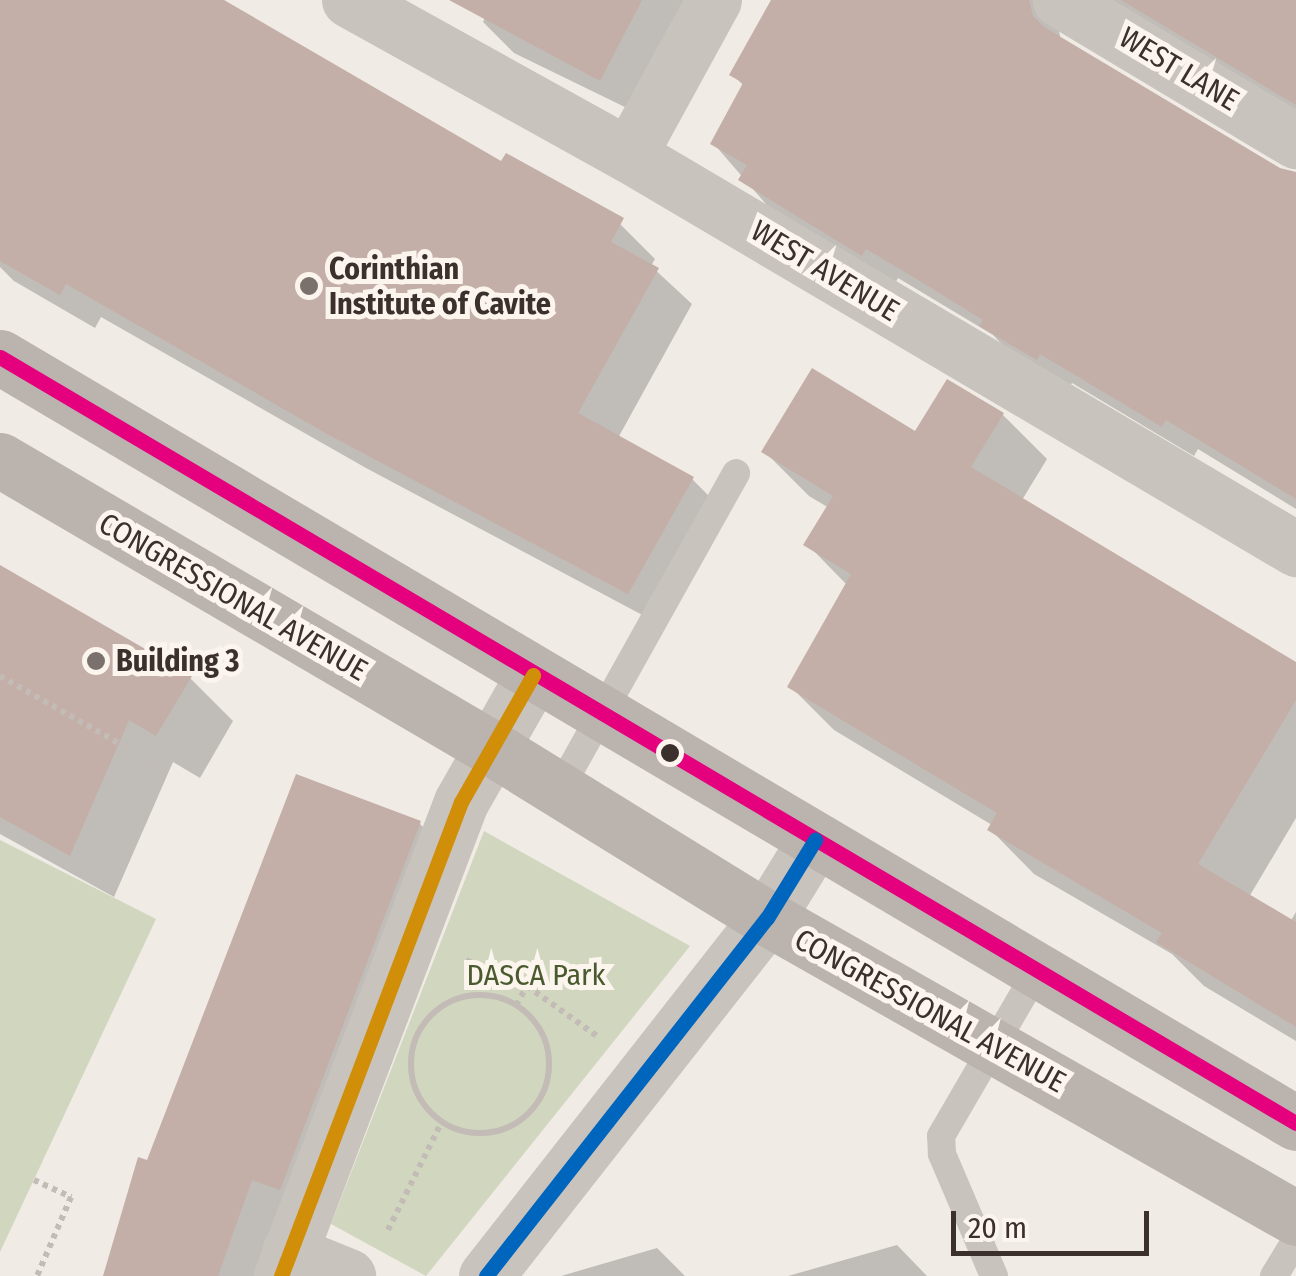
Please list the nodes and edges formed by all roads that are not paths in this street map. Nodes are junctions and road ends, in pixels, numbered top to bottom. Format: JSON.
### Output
{"nodes":[{"id":1,"x":350,"y":0,"type":"edge"},
{"id":2,"x":714,"y":0,"type":"edge"},
{"id":3,"x":1060,"y":0,"type":"edge"},
{"id":4,"x":1134,"y":18,"type":"edge"},
{"id":5,"x":1296,"y":141,"type":"edge"},
{"id":6,"x":629,"y":155,"type":"junction"},
{"id":7,"x":4,"y":369,"type":"edge"},
{"id":8,"x":0,"y":460,"type":"edge"},
{"id":9,"x":736,"y":473,"type":"dead end"},
{"id":10,"x":1296,"y":549,"type":"edge"},
{"id":11,"x":533,"y":674,"type":"junction"},
{"id":12,"x":602,"y":715,"type":"junction"},
{"id":13,"x":490,"y":747,"type":"junction"},
{"id":14,"x":560,"y":790,"type":"junction"},
{"id":15,"x":815,"y":840,"type":"junction"},
{"id":16,"x":767,"y":918,"type":"junction"},
{"id":17,"x":1037,"y":971,"type":"junction"},
{"id":18,"x":993,"y":1046,"type":"junction"},
{"id":19,"x":1296,"y":1123,"type":"edge"},
{"id":20,"x":1296,"y":1218,"type":"edge"},
{"id":21,"x":1296,"y":1240,"type":"edge"},
{"id":22,"x":285,"y":1264,"type":"edge"},
{"id":23,"x":348,"y":1276,"type":"edge"},
{"id":24,"x":486,"y":1276,"type":"edge"},
{"id":25,"x":994,"y":1276,"type":"edge"},
{"id":26,"x":1274,"y":1276,"type":"edge"}],
"edges":[{"from":1,"to":6,"type":"street","name":"WEST AVENUE"},
{"from":2,"to":6,"type":"street"},
{"from":3,"to":4,"type":"street","name":"WEST LANE"},
{"from":4,"to":5,"type":"street","name":"WEST LANE"},
{"from":6,"to":10,"type":"street","name":"WEST AVENUE"},
{"from":7,"to":11,"type":"main road"},
{"from":8,"to":13,"type":"main road","name":"CONGRESSIONAL AVENUE"},
{"from":9,"to":12,"type":"lane"},
{"from":11,"to":12,"type":"main road"},
{"from":11,"to":13,"type":"street"},
{"from":12,"to":14,"type":"lane"},
{"from":12,"to":15,"type":"main road"},
{"from":13,"to":14,"type":"main road","name":"CONGRESSIONAL AVENUE"},
{"from":13,"to":22,"type":"street"},
{"from":14,"to":16,"type":"main road","name":"CONGRESSIONAL AVENUE"},
{"from":15,"to":16,"type":"street"},
{"from":15,"to":17,"type":"main road"},
{"from":16,"to":18,"type":"main road","name":"CONGRESSIONAL AVENUE"},
{"from":16,"to":24,"type":"street"},
{"from":17,"to":18,"type":"lane"},
{"from":17,"to":19,"type":"main road"},
{"from":18,"to":20,"type":"main road","name":"CONGRESSIONAL AVENUE"},
{"from":18,"to":25,"type":"lane"},
{"from":21,"to":26,"type":"lane"},
{"from":22,"to":23,"type":"street"}]}
